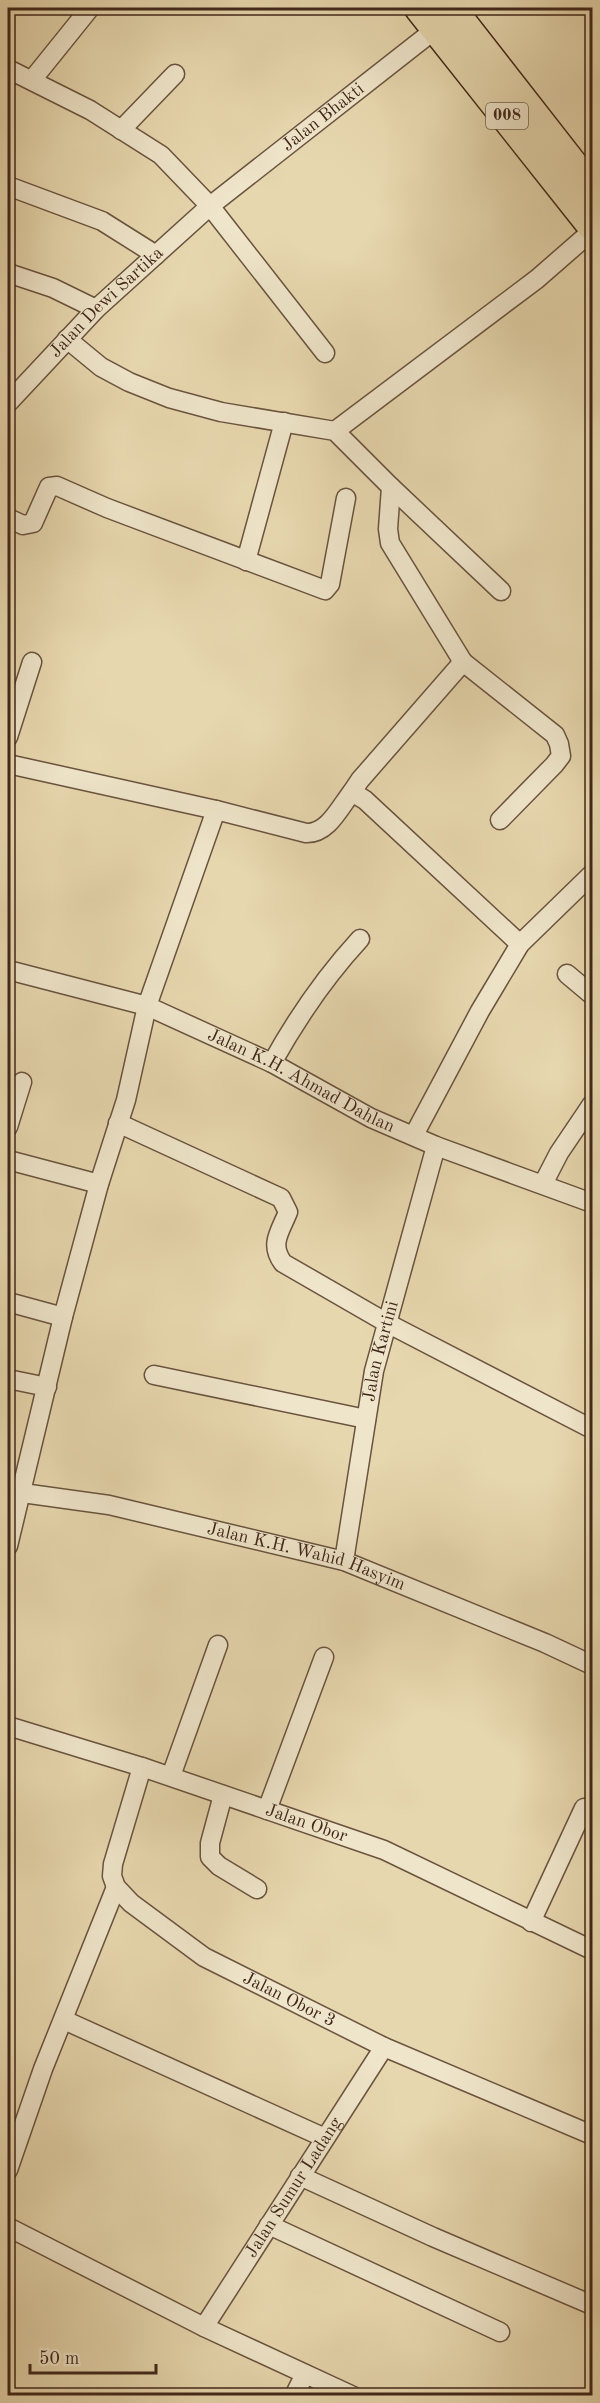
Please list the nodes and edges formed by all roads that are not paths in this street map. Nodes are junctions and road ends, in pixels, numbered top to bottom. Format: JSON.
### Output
{"nodes":[{"id":1,"x":90,"y":8,"type":"edge"},
{"id":2,"x":436,"y":14,"type":"edge"},
{"id":3,"x":8,"y":69,"type":"edge"},
{"id":4,"x":175,"y":74,"type":"dead end"},
{"id":5,"x":32,"y":80,"type":"junction"},
{"id":6,"x":121,"y":130,"type":"junction"},
{"id":7,"x":8,"y":186,"type":"edge"},
{"id":8,"x":592,"y":190,"type":"edge"},
{"id":9,"x":210,"y":206,"type":"junction"},
{"id":10,"x":592,"y":225,"type":"edge"},
{"id":11,"x":592,"y":231,"type":"edge"},
{"id":12,"x":156,"y":255,"type":"junction"},
{"id":13,"x":8,"y":273,"type":"edge"},
{"id":14,"x":96,"y":309,"type":"junction"},
{"id":15,"x":67,"y":339,"type":"junction"},
{"id":16,"x":325,"y":353,"type":"dead end"},
{"id":17,"x":8,"y":403,"type":"edge"},
{"id":18,"x":284,"y":422,"type":"junction"},
{"id":19,"x":335,"y":431,"type":"junction"},
{"id":20,"x":391,"y":487,"type":"junction"},
{"id":21,"x":346,"y":498,"type":"dead end"},
{"id":22,"x":8,"y":518,"type":"edge"},
{"id":23,"x":246,"y":561,"type":"junction"},
{"id":24,"x":501,"y":591,"type":"dead end"},
{"id":25,"x":32,"y":662,"type":"dead end"},
{"id":26,"x":463,"y":662,"type":"junction"},
{"id":27,"x":8,"y":737,"type":"edge"},
{"id":28,"x":8,"y":764,"type":"edge"},
{"id":29,"x":352,"y":792,"type":"junction"},
{"id":30,"x":216,"y":810,"type":"junction"},
{"id":31,"x":500,"y":820,"type":"dead end"},
{"id":32,"x":592,"y":874,"type":"edge"},
{"id":33,"x":360,"y":939,"type":"dead end"},
{"id":34,"x":520,"y":944,"type":"junction"},
{"id":35,"x":8,"y":970,"type":"edge"},
{"id":36,"x":567,"y":974,"type":"dead end"},
{"id":37,"x":592,"y":996,"type":"edge"},
{"id":38,"x":147,"y":1006,"type":"junction"},
{"id":39,"x":272,"y":1064,"type":"junction"},
{"id":40,"x":22,"y":1082,"type":"dead end"},
{"id":41,"x":592,"y":1104,"type":"edge"},
{"id":42,"x":118,"y":1123,"type":"junction"},
{"id":43,"x":8,"y":1127,"type":"edge"},
{"id":44,"x":414,"y":1135,"type":"junction"},
{"id":45,"x":436,"y":1146,"type":"junction"},
{"id":46,"x":8,"y":1160,"type":"edge"},
{"id":47,"x":99,"y":1184,"type":"junction"},
{"id":48,"x":543,"y":1184,"type":"junction"},
{"id":49,"x":592,"y":1203,"type":"edge"},
{"id":50,"x":8,"y":1302,"type":"edge"},
{"id":51,"x":63,"y":1317,"type":"junction"},
{"id":52,"x":387,"y":1323,"type":"junction"},
{"id":53,"x":154,"y":1375,"type":"dead end"},
{"id":54,"x":8,"y":1379,"type":"edge"},
{"id":55,"x":47,"y":1387,"type":"junction"},
{"id":56,"x":366,"y":1419,"type":"junction"},
{"id":57,"x":592,"y":1428,"type":"edge"},
{"id":58,"x":13,"y":1492,"type":"edge"},
{"id":59,"x":8,"y":1546,"type":"edge"},
{"id":60,"x":344,"y":1561,"type":"junction"},
{"id":61,"x":218,"y":1645,"type":"dead end"},
{"id":62,"x":324,"y":1657,"type":"dead end"},
{"id":63,"x":592,"y":1665,"type":"edge"},
{"id":64,"x":8,"y":1726,"type":"edge"},
{"id":65,"x":142,"y":1767,"type":"junction"},
{"id":66,"x":171,"y":1776,"type":"junction"},
{"id":67,"x":224,"y":1795,"type":"junction"},
{"id":68,"x":584,"y":1808,"type":"dead end"},
{"id":69,"x":267,"y":1810,"type":"junction"},
{"id":70,"x":116,"y":1887,"type":"junction"},
{"id":71,"x":257,"y":1889,"type":"dead end"},
{"id":72,"x":531,"y":1922,"type":"junction"},
{"id":73,"x":592,"y":1950,"type":"edge"},
{"id":74,"x":64,"y":2020,"type":"junction"},
{"id":75,"x":384,"y":2047,"type":"junction"},
{"id":76,"x":592,"y":2135,"type":"edge"},
{"id":77,"x":325,"y":2138,"type":"junction"},
{"id":78,"x":8,"y":2170,"type":"edge"},
{"id":79,"x":300,"y":2176,"type":"junction"},
{"id":80,"x":269,"y":2225,"type":"junction"},
{"id":81,"x":8,"y":2227,"type":"edge"},
{"id":82,"x":592,"y":2305,"type":"edge"},
{"id":83,"x":204,"y":2327,"type":"junction"},
{"id":84,"x":500,"y":2332,"type":"dead end"},
{"id":85,"x":305,"y":2374,"type":"junction"},
{"id":86,"x":294,"y":2396,"type":"edge"},
{"id":87,"x":353,"y":2396,"type":"edge"}],
"edges":[{"from":1,"to":5,"type":"street"},
{"from":2,"to":8,"type":"highway","number":"008"},
{"from":2,"to":9,"type":"street","name":"Jalan Bhakti"},
{"from":2,"to":10,"type":"highway","number":"008"},
{"from":3,"to":5,"type":"street"},
{"from":4,"to":6,"type":"street"},
{"from":5,"to":6,"type":"street"},
{"from":6,"to":9,"type":"street"},
{"from":7,"to":12,"type":"street"},
{"from":9,"to":12,"type":"street","name":"Jalan Dewi Sartika"},
{"from":9,"to":16,"type":"street"},
{"from":11,"to":19,"type":"street"},
{"from":12,"to":14,"type":"street","name":"Jalan Dewi Sartika"},
{"from":13,"to":14,"type":"street"},
{"from":14,"to":15,"type":"street","name":"Jalan Dewi Sartika"},
{"from":15,"to":17,"type":"street","name":"Jalan Dewi Sartika"},
{"from":15,"to":18,"type":"street"},
{"from":18,"to":19,"type":"street"},
{"from":18,"to":23,"type":"street"},
{"from":19,"to":20,"type":"street"},
{"from":20,"to":24,"type":"street"},
{"from":20,"to":26,"type":"street"},
{"from":21,"to":23,"type":"street"},
{"from":22,"to":23,"type":"street"},
{"from":25,"to":27,"type":"street"},
{"from":26,"to":29,"type":"street"},
{"from":26,"to":31,"type":"street"},
{"from":28,"to":30,"type":"street"},
{"from":29,"to":30,"type":"street"},
{"from":29,"to":34,"type":"street"},
{"from":30,"to":38,"type":"street"},
{"from":32,"to":34,"type":"street"},
{"from":33,"to":39,"type":"street"},
{"from":34,"to":44,"type":"street"},
{"from":35,"to":38,"type":"street","name":"Jalan K.H. Ahmad Dahlan"},
{"from":36,"to":37,"type":"street"},
{"from":38,"to":39,"type":"street","name":"Jalan K.H. Ahmad Dahlan"},
{"from":38,"to":42,"type":"street"},
{"from":39,"to":44,"type":"street","name":"Jalan K.H. Ahmad Dahlan"},
{"from":40,"to":43,"type":"street"},
{"from":41,"to":48,"type":"street"},
{"from":42,"to":47,"type":"street"},
{"from":42,"to":52,"type":"street"},
{"from":44,"to":45,"type":"street","name":"Jalan K.H. Ahmad Dahlan"},
{"from":45,"to":48,"type":"street","name":"Jalan K.H. Ahmad Dahlan"},
{"from":45,"to":52,"type":"street","name":"Jalan Kartini"},
{"from":46,"to":47,"type":"street"},
{"from":47,"to":51,"type":"street"},
{"from":48,"to":49,"type":"street","name":"Jalan K.H. Ahmad Dahlan"},
{"from":50,"to":51,"type":"street"},
{"from":51,"to":55,"type":"street"},
{"from":52,"to":56,"type":"street","name":"Jalan Kartini"},
{"from":52,"to":57,"type":"street"},
{"from":53,"to":56,"type":"street"},
{"from":54,"to":55,"type":"street"},
{"from":55,"to":58,"type":"street"},
{"from":56,"to":60,"type":"street","name":"Jalan Kartini"},
{"from":58,"to":59,"type":"street"},
{"from":58,"to":60,"type":"street","name":"Jalan K.H. Wahid Hasyim"},
{"from":60,"to":63,"type":"street","name":"Jalan K.H. Wahid Hasyim"},
{"from":61,"to":66,"type":"street"},
{"from":62,"to":69,"type":"street"},
{"from":64,"to":65,"type":"street","name":"Jalan Obor"},
{"from":65,"to":66,"type":"street","name":"Jalan Obor"},
{"from":65,"to":70,"type":"street"},
{"from":66,"to":67,"type":"street","name":"Jalan Obor"},
{"from":67,"to":69,"type":"street","name":"Jalan Obor"},
{"from":67,"to":71,"type":"street"},
{"from":68,"to":72,"type":"street"},
{"from":69,"to":72,"type":"street","name":"Jalan Obor"},
{"from":70,"to":74,"type":"street"},
{"from":70,"to":75,"type":"street","name":"Jalan Obor 3"},
{"from":72,"to":73,"type":"street","name":"Jalan Obor"},
{"from":74,"to":77,"type":"street"},
{"from":74,"to":78,"type":"street"},
{"from":75,"to":76,"type":"street","name":"Jalan Obor 3"},
{"from":75,"to":77,"type":"street","name":"Jalan Sumur Ladang"},
{"from":77,"to":79,"type":"street","name":"Jalan Sumur Ladang"},
{"from":79,"to":80,"type":"street","name":"Jalan Sumur Ladang"},
{"from":79,"to":82,"type":"street"},
{"from":80,"to":83,"type":"street","name":"Jalan Sumur Ladang"},
{"from":80,"to":84,"type":"street"},
{"from":81,"to":83,"type":"street"},
{"from":83,"to":85,"type":"street"},
{"from":85,"to":86,"type":"street"},
{"from":85,"to":87,"type":"street"}]}
